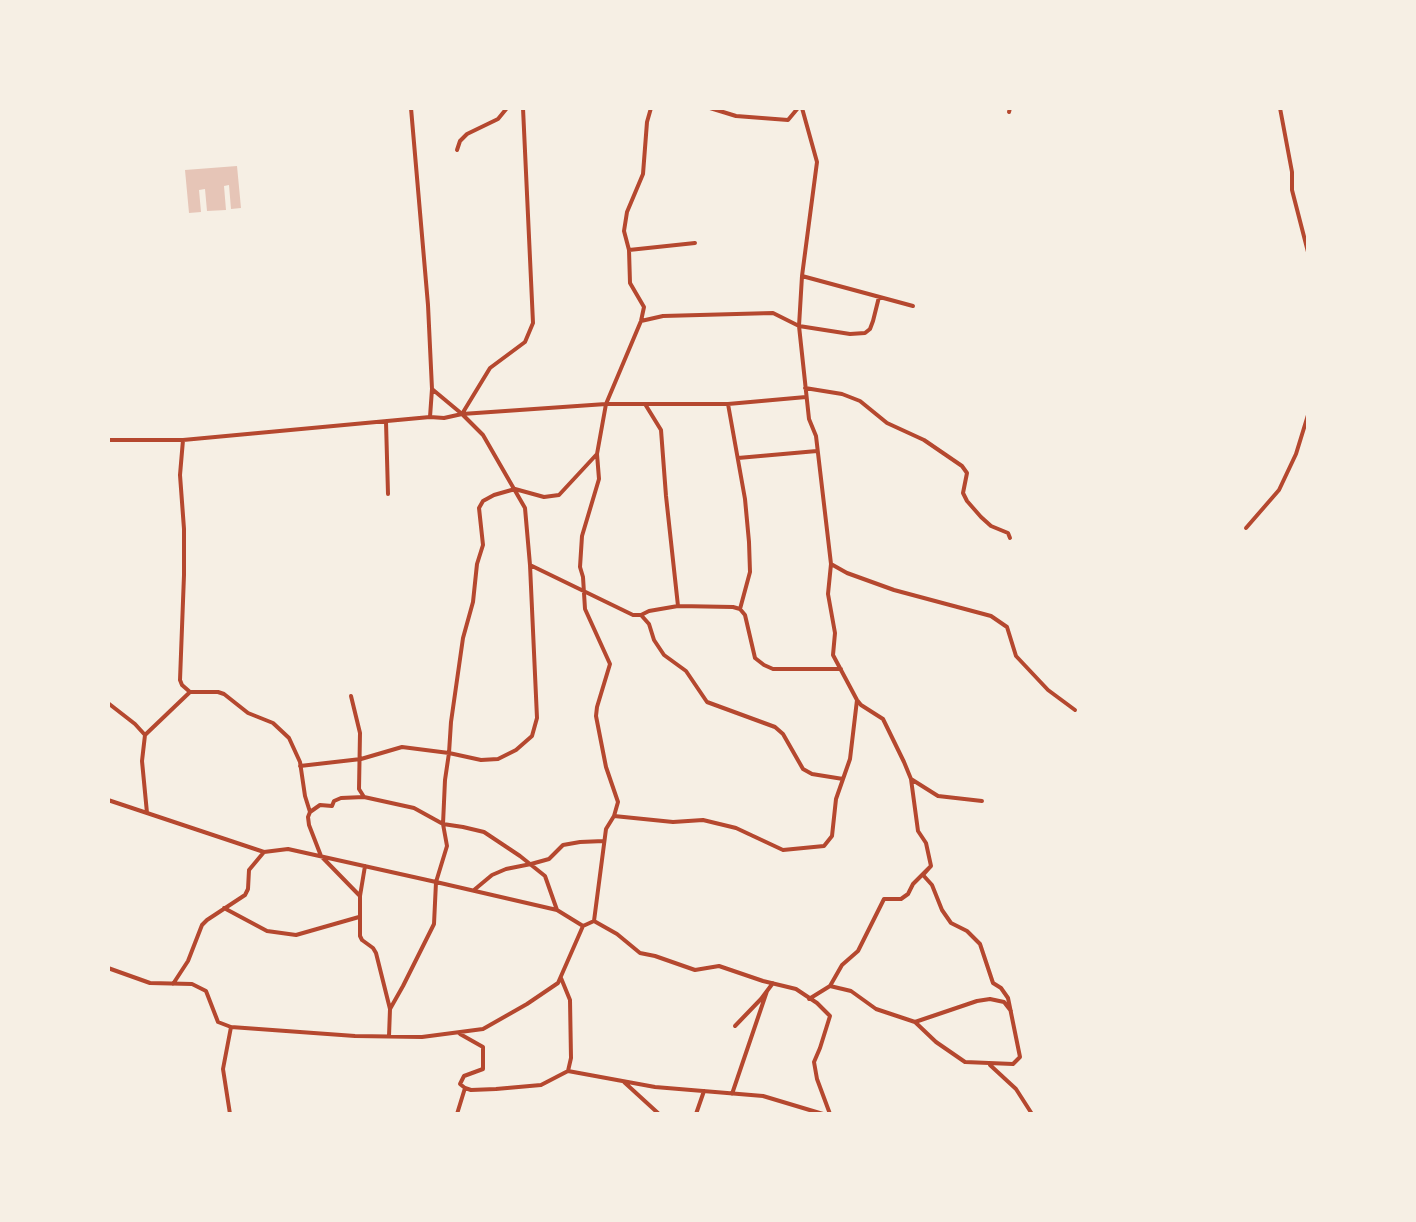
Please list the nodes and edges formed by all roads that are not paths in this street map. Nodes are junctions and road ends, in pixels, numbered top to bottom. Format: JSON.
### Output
{"nodes":[{"id":1,"x":411,"y":108,"type":"edge"},
{"id":2,"x":507,"y":108,"type":"edge"},
{"id":3,"x":523,"y":108,"type":"edge"},
{"id":4,"x":651,"y":108,"type":"edge"},
{"id":5,"x":710,"y":108,"type":"edge"},
{"id":6,"x":798,"y":108,"type":"edge"},
{"id":7,"x":802,"y":108,"type":"edge"},
{"id":8,"x":1280,"y":108,"type":"edge"},
{"id":9,"x":457,"y":150,"type":"dead end"},
{"id":10,"x":695,"y":243,"type":"dead end"},
{"id":11,"x":629,"y":250,"type":"junction"},
{"id":12,"x":1308,"y":252,"type":"edge"},
{"id":13,"x":802,"y":276,"type":"junction"},
{"id":14,"x":879,"y":297,"type":"junction"},
{"id":15,"x":913,"y":306,"type":"dead end"},
{"id":16,"x":641,"y":321,"type":"junction"},
{"id":17,"x":799,"y":326,"type":"junction"},
{"id":18,"x":805,"y":388,"type":"junction"},
{"id":19,"x":432,"y":389,"type":"junction"},
{"id":20,"x":806,"y":397,"type":"junction"},
{"id":21,"x":606,"y":404,"type":"junction"},
{"id":22,"x":645,"y":404,"type":"junction"},
{"id":23,"x":728,"y":404,"type":"junction"},
{"id":24,"x":462,"y":414,"type":"junction"},
{"id":25,"x":1308,"y":415,"type":"edge"},
{"id":26,"x":430,"y":417,"type":"junction"},
{"id":27,"x":386,"y":422,"type":"junction"},
{"id":28,"x":108,"y":440,"type":"edge"},
{"id":29,"x":183,"y":440,"type":"junction"},
{"id":30,"x":817,"y":451,"type":"junction"},
{"id":31,"x":597,"y":454,"type":"junction"},
{"id":32,"x":738,"y":458,"type":"junction"},
{"id":33,"x":515,"y":489,"type":"junction"},
{"id":34,"x":388,"y":494,"type":"dead end"},
{"id":35,"x":1246,"y":528,"type":"dead end"},
{"id":36,"x":1010,"y":538,"type":"dead end"},
{"id":37,"x":831,"y":564,"type":"junction"},
{"id":38,"x":530,"y":565,"type":"junction"},
{"id":39,"x":584,"y":591,"type":"junction"},
{"id":40,"x":678,"y":606,"type":"junction"},
{"id":41,"x":740,"y":609,"type":"junction"},
{"id":42,"x":640,"y":615,"type":"junction"},
{"id":43,"x":841,"y":669,"type":"junction"},
{"id":44,"x":189,"y":692,"type":"junction"},
{"id":45,"x":351,"y":696,"type":"dead end"},
{"id":46,"x":857,"y":700,"type":"junction"},
{"id":47,"x":108,"y":703,"type":"edge"},
{"id":48,"x":1075,"y":710,"type":"dead end"},
{"id":49,"x":145,"y":735,"type":"junction"},
{"id":50,"x":449,"y":753,"type":"junction"},
{"id":51,"x":361,"y":759,"type":"junction"},
{"id":52,"x":300,"y":766,"type":"junction"},
{"id":53,"x":843,"y":779,"type":"junction"},
{"id":54,"x":911,"y":779,"type":"junction"},
{"id":55,"x":364,"y":797,"type":"junction"},
{"id":56,"x":108,"y":800,"type":"edge"},
{"id":57,"x":982,"y":801,"type":"dead end"},
{"id":58,"x":310,"y":812,"type":"junction"},
{"id":59,"x":147,"y":813,"type":"junction"},
{"id":60,"x":614,"y":816,"type":"junction"},
{"id":61,"x":443,"y":824,"type":"junction"},
{"id":62,"x":604,"y":842,"type":"junction"},
{"id":63,"x":264,"y":852,"type":"junction"},
{"id":64,"x":321,"y":856,"type":"junction"},
{"id":65,"x":531,"y":864,"type":"junction"},
{"id":66,"x":365,"y":866,"type":"junction"},
{"id":67,"x":931,"y":866,"type":"junction"},
{"id":68,"x":436,"y":882,"type":"junction"},
{"id":69,"x":474,"y":891,"type":"junction"},
{"id":70,"x":360,"y":896,"type":"junction"},
{"id":71,"x":224,"y":908,"type":"junction"},
{"id":72,"x":557,"y":910,"type":"junction"},
{"id":73,"x":359,"y":917,"type":"junction"},
{"id":74,"x":594,"y":921,"type":"junction"},
{"id":75,"x":583,"y":926,"type":"junction"},
{"id":76,"x":108,"y":968,"type":"edge"},
{"id":77,"x":561,"y":978,"type":"junction"},
{"id":78,"x":773,"y":983,"type":"junction"},
{"id":79,"x":173,"y":984,"type":"junction"},
{"id":80,"x":830,"y":986,"type":"junction"},
{"id":81,"x":767,"y":991,"type":"junction"},
{"id":82,"x":810,"y":999,"type":"junction"},
{"id":83,"x":390,"y":1009,"type":"junction"},
{"id":84,"x":1012,"y":1012,"type":"junction"},
{"id":85,"x":915,"y":1022,"type":"junction"},
{"id":86,"x":735,"y":1026,"type":"dead end"},
{"id":87,"x":231,"y":1027,"type":"junction"},
{"id":88,"x":456,"y":1033,"type":"junction"},
{"id":89,"x":388,"y":1036,"type":"junction"},
{"id":90,"x":988,"y":1064,"type":"junction"},
{"id":91,"x":568,"y":1071,"type":"junction"},
{"id":92,"x":623,"y":1081,"type":"junction"},
{"id":93,"x":465,"y":1088,"type":"junction"},
{"id":94,"x":704,"y":1091,"type":"junction"},
{"id":95,"x":732,"y":1094,"type":"junction"},
{"id":96,"x":230,"y":1114,"type":"edge"},
{"id":97,"x":457,"y":1114,"type":"edge"},
{"id":98,"x":659,"y":1114,"type":"edge"},
{"id":99,"x":696,"y":1114,"type":"edge"},
{"id":100,"x":823,"y":1114,"type":"edge"},
{"id":101,"x":830,"y":1114,"type":"edge"},
{"id":102,"x":1032,"y":1114,"type":"edge"}],
"edges":[{"from":1,"to":19,"type":"street"},
{"from":2,"to":9,"type":"street"},
{"from":3,"to":24,"type":"street"},
{"from":4,"to":11,"type":"street"},
{"from":5,"to":6,"type":"street"},
{"from":7,"to":13,"type":"street"},
{"from":8,"to":12,"type":"street"},
{"from":10,"to":11,"type":"street"},
{"from":11,"to":16,"type":"street"},
{"from":13,"to":14,"type":"street"},
{"from":13,"to":17,"type":"street"},
{"from":14,"to":15,"type":"street"},
{"from":14,"to":17,"type":"street"},
{"from":16,"to":17,"type":"street"},
{"from":16,"to":21,"type":"street"},
{"from":17,"to":18,"type":"street"},
{"from":18,"to":20,"type":"street"},
{"from":18,"to":36,"type":"street"},
{"from":19,"to":24,"type":"street"},
{"from":19,"to":26,"type":"street"},
{"from":20,"to":23,"type":"street"},
{"from":20,"to":30,"type":"street"},
{"from":21,"to":22,"type":"street"},
{"from":21,"to":24,"type":"street"},
{"from":21,"to":31,"type":"street"},
{"from":22,"to":23,"type":"street"},
{"from":22,"to":40,"type":"street"},
{"from":23,"to":32,"type":"street"},
{"from":24,"to":26,"type":"street"},
{"from":24,"to":33,"type":"street"},
{"from":25,"to":35,"type":"street"},
{"from":26,"to":27,"type":"street"},
{"from":27,"to":29,"type":"street"},
{"from":27,"to":34,"type":"street"},
{"from":28,"to":29,"type":"street"},
{"from":29,"to":44,"type":"street"},
{"from":30,"to":32,"type":"street"},
{"from":30,"to":37,"type":"street"},
{"from":31,"to":33,"type":"street"},
{"from":31,"to":39,"type":"street"},
{"from":32,"to":41,"type":"street"},
{"from":33,"to":38,"type":"street"},
{"from":33,"to":50,"type":"street"},
{"from":37,"to":43,"type":"street"},
{"from":37,"to":48,"type":"street"},
{"from":38,"to":39,"type":"street"},
{"from":38,"to":50,"type":"street"},
{"from":39,"to":42,"type":"street"},
{"from":39,"to":60,"type":"street"},
{"from":40,"to":41,"type":"street"},
{"from":40,"to":42,"type":"street"},
{"from":41,"to":43,"type":"street"},
{"from":42,"to":53,"type":"street"},
{"from":43,"to":46,"type":"street"},
{"from":44,"to":49,"type":"street"},
{"from":44,"to":52,"type":"street"},
{"from":45,"to":51,"type":"street"},
{"from":46,"to":53,"type":"street"},
{"from":46,"to":54,"type":"street"},
{"from":47,"to":49,"type":"street"},
{"from":49,"to":59,"type":"street"},
{"from":50,"to":51,"type":"street"},
{"from":50,"to":61,"type":"street"},
{"from":51,"to":52,"type":"street"},
{"from":51,"to":55,"type":"street"},
{"from":52,"to":58,"type":"street"},
{"from":53,"to":60,"type":"street"},
{"from":54,"to":57,"type":"street"},
{"from":54,"to":67,"type":"street"},
{"from":55,"to":58,"type":"street"},
{"from":55,"to":61,"type":"street"},
{"from":56,"to":59,"type":"street"},
{"from":58,"to":64,"type":"street"},
{"from":59,"to":63,"type":"street"},
{"from":60,"to":62,"type":"street"},
{"from":61,"to":65,"type":"street"},
{"from":61,"to":68,"type":"street"},
{"from":62,"to":65,"type":"street"},
{"from":62,"to":74,"type":"street"},
{"from":63,"to":64,"type":"street"},
{"from":63,"to":71,"type":"street"},
{"from":64,"to":66,"type":"street"},
{"from":64,"to":70,"type":"street"},
{"from":65,"to":69,"type":"street"},
{"from":65,"to":72,"type":"street"},
{"from":66,"to":68,"type":"street"},
{"from":66,"to":70,"type":"street"},
{"from":67,"to":80,"type":"street"},
{"from":67,"to":84,"type":"street"},
{"from":68,"to":69,"type":"street"},
{"from":68,"to":83,"type":"street"},
{"from":69,"to":72,"type":"street"},
{"from":70,"to":73,"type":"street"},
{"from":71,"to":73,"type":"street"},
{"from":71,"to":79,"type":"street"},
{"from":72,"to":75,"type":"street"},
{"from":73,"to":83,"type":"street"},
{"from":74,"to":75,"type":"street"},
{"from":74,"to":78,"type":"street"},
{"from":75,"to":77,"type":"street"},
{"from":76,"to":79,"type":"street"},
{"from":77,"to":88,"type":"street"},
{"from":77,"to":91,"type":"street"},
{"from":78,"to":81,"type":"street"},
{"from":78,"to":82,"type":"street"},
{"from":79,"to":87,"type":"street"},
{"from":80,"to":82,"type":"street"},
{"from":80,"to":85,"type":"street"},
{"from":81,"to":86,"type":"street"},
{"from":81,"to":95,"type":"street"},
{"from":82,"to":101,"type":"street"},
{"from":83,"to":89,"type":"street"},
{"from":84,"to":85,"type":"street"},
{"from":84,"to":90,"type":"street"},
{"from":85,"to":90,"type":"street"},
{"from":87,"to":89,"type":"street"},
{"from":87,"to":96,"type":"street"},
{"from":88,"to":89,"type":"street"},
{"from":88,"to":93,"type":"street"},
{"from":90,"to":102,"type":"street"},
{"from":91,"to":92,"type":"street"},
{"from":91,"to":93,"type":"street"},
{"from":92,"to":94,"type":"street"},
{"from":92,"to":98,"type":"street"},
{"from":93,"to":97,"type":"street"},
{"from":94,"to":95,"type":"street"},
{"from":94,"to":99,"type":"street"},
{"from":95,"to":100,"type":"street"}]}
